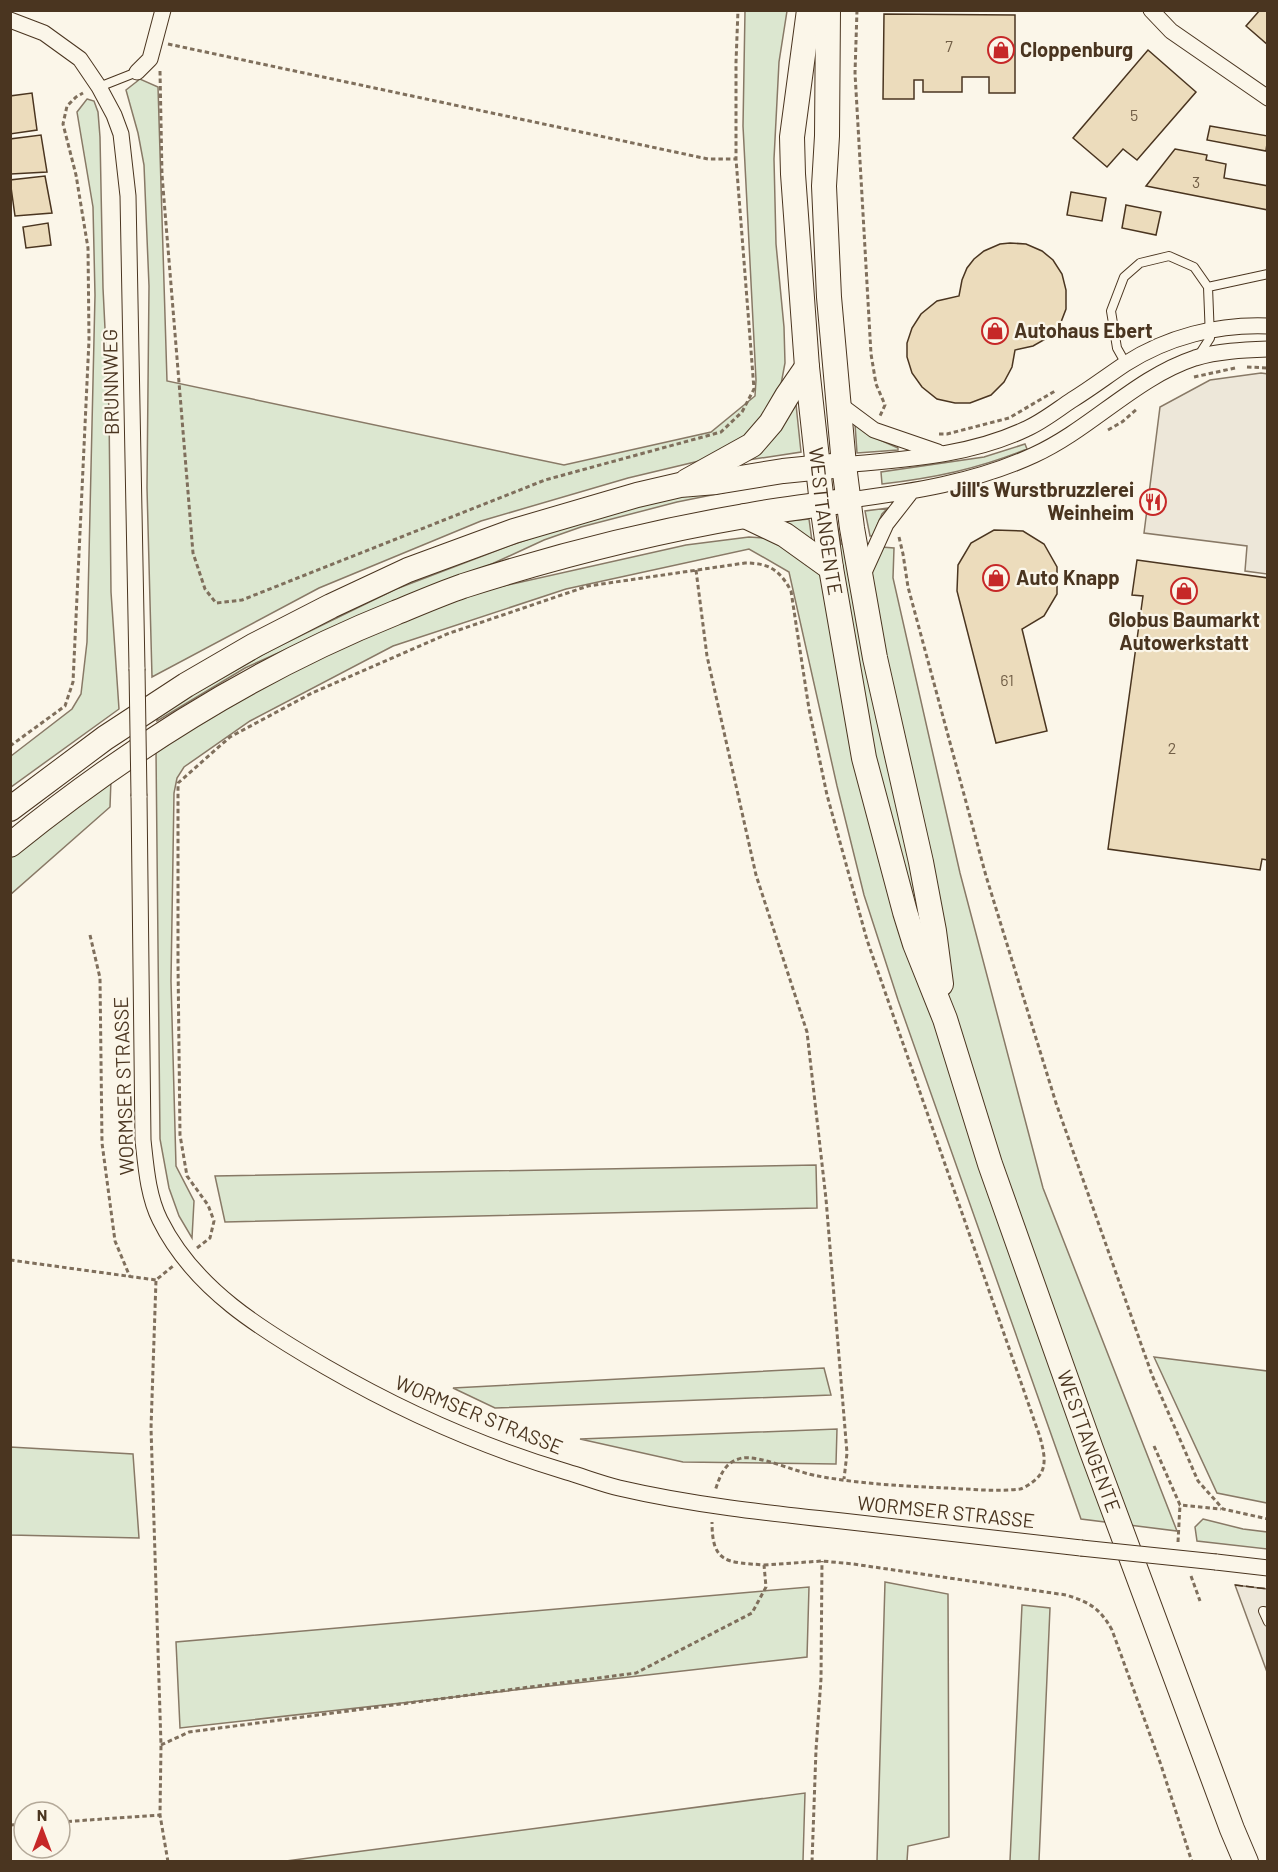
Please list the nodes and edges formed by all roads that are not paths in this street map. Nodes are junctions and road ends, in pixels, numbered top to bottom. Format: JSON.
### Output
{"nodes":[{"id":1,"x":163,"y":10,"type":"edge"},
{"id":2,"x":810,"y":10,"type":"edge"},
{"id":3,"x":828,"y":10,"type":"edge"},
{"id":4,"x":1151,"y":10,"type":"edge"},
{"id":5,"x":10,"y":20,"type":"edge"},
{"id":6,"x":137,"y":72,"type":"joint"},
{"id":7,"x":99,"y":87,"type":"junction"},
{"id":8,"x":1268,"y":98,"type":"edge"},
{"id":9,"x":1268,"y":274,"type":"edge"},
{"id":10,"x":1208,"y":287,"type":"junction"},
{"id":11,"x":1268,"y":326,"type":"edge"},
{"id":12,"x":1211,"y":330,"type":"junction"},
{"id":13,"x":1268,"y":349,"type":"edge"},
{"id":14,"x":1196,"y":358,"type":"junction"},
{"id":15,"x":1126,"y":364,"type":"junction"},
{"id":16,"x":807,"y":367,"type":"junction"},
{"id":17,"x":839,"y":404,"type":"junction"},
{"id":18,"x":943,"y":454,"type":"junction"},
{"id":19,"x":844,"y":465,"type":"junction"},
{"id":20,"x":818,"y":468,"type":"junction"},
{"id":21,"x":680,"y":485,"type":"junction"},
{"id":22,"x":911,"y":492,"type":"junction"},
{"id":23,"x":848,"y":500,"type":"junction"},
{"id":24,"x":822,"y":504,"type":"junction"},
{"id":25,"x":745,"y":516,"type":"junction"},
{"id":26,"x":831,"y":568,"type":"junction"},
{"id":27,"x":861,"y":579,"type":"junction"},
{"id":28,"x":140,"y":796,"type":"joint"},
{"id":29,"x":10,"y":808,"type":"edge"},
{"id":30,"x":10,"y":845,"type":"edge"},
{"id":31,"x":945,"y":1019,"type":"junction"},
{"id":32,"x":1268,"y":1568,"type":"edge"},
{"id":33,"x":1268,"y":1612,"type":"edge"},
{"id":34,"x":1268,"y":1622,"type":"edge"},
{"id":35,"x":1232,"y":1829,"type":"junction"},
{"id":36,"x":1239,"y":1862,"type":"edge"},
{"id":37,"x":1246,"y":1862,"type":"edge"}],
"edges":[{"from":1,"to":6,"type":"street"},
{"from":2,"to":16,"type":"main road","name":"WESTTANGENTE"},
{"from":3,"to":17,"type":"main road","name":"WESTTANGENTE"},
{"from":4,"to":8,"type":"street"},
{"from":5,"to":7,"type":"street","name":"BRUNNWEG"},
{"from":6,"to":7,"type":"lane"},
{"from":7,"to":28,"type":"street","name":"BRUNNWEG","bridge":true},
{"from":9,"to":10,"type":"lane"},
{"from":10,"to":12,"type":"lane"},
{"from":10,"to":15,"type":"lane"},
{"from":11,"to":12,"type":"street"},
{"from":12,"to":14,"type":"lane"},
{"from":12,"to":15,"type":"street"},
{"from":13,"to":14,"type":"street"},
{"from":14,"to":22,"type":"street"},
{"from":15,"to":18,"type":"street"},
{"from":16,"to":20,"type":"main road","name":"WESTTANGENTE"},
{"from":16,"to":21,"type":"main road"},
{"from":17,"to":18,"type":"street"},
{"from":17,"to":19,"type":"main road","name":"WESTTANGENTE"},
{"from":18,"to":19,"type":"street"},
{"from":19,"to":20,"type":"main road"},
{"from":19,"to":23,"type":"main road","name":"WESTTANGENTE"},
{"from":20,"to":21,"type":"main road"},
{"from":20,"to":24,"type":"main road","name":"WESTTANGENTE"},
{"from":21,"to":29,"type":"main road"},
{"from":22,"to":23,"type":"street"},
{"from":22,"to":27,"type":"street"},
{"from":23,"to":24,"type":"main road"},
{"from":23,"to":27,"type":"main road","name":"WESTTANGENTE"},
{"from":24,"to":25,"type":"main road"},
{"from":24,"to":26,"type":"main road","name":"WESTTANGENTE"},
{"from":25,"to":26,"type":"main road"},
{"from":25,"to":30,"type":"main road"},
{"from":26,"to":31,"type":"main road","name":"WESTTANGENTE"},
{"from":27,"to":31,"type":"main road","name":"WESTTANGENTE"},
{"from":28,"to":32,"type":"street","name":"WORMSER STRASSE","bridge":true},
{"from":31,"to":35,"type":"main road","name":"WESTTANGENTE"},
{"from":33,"to":34,"type":"lane"},
{"from":35,"to":36,"type":"main road"},
{"from":35,"to":37,"type":"main road","name":"WESTTANGENTE"}]}
